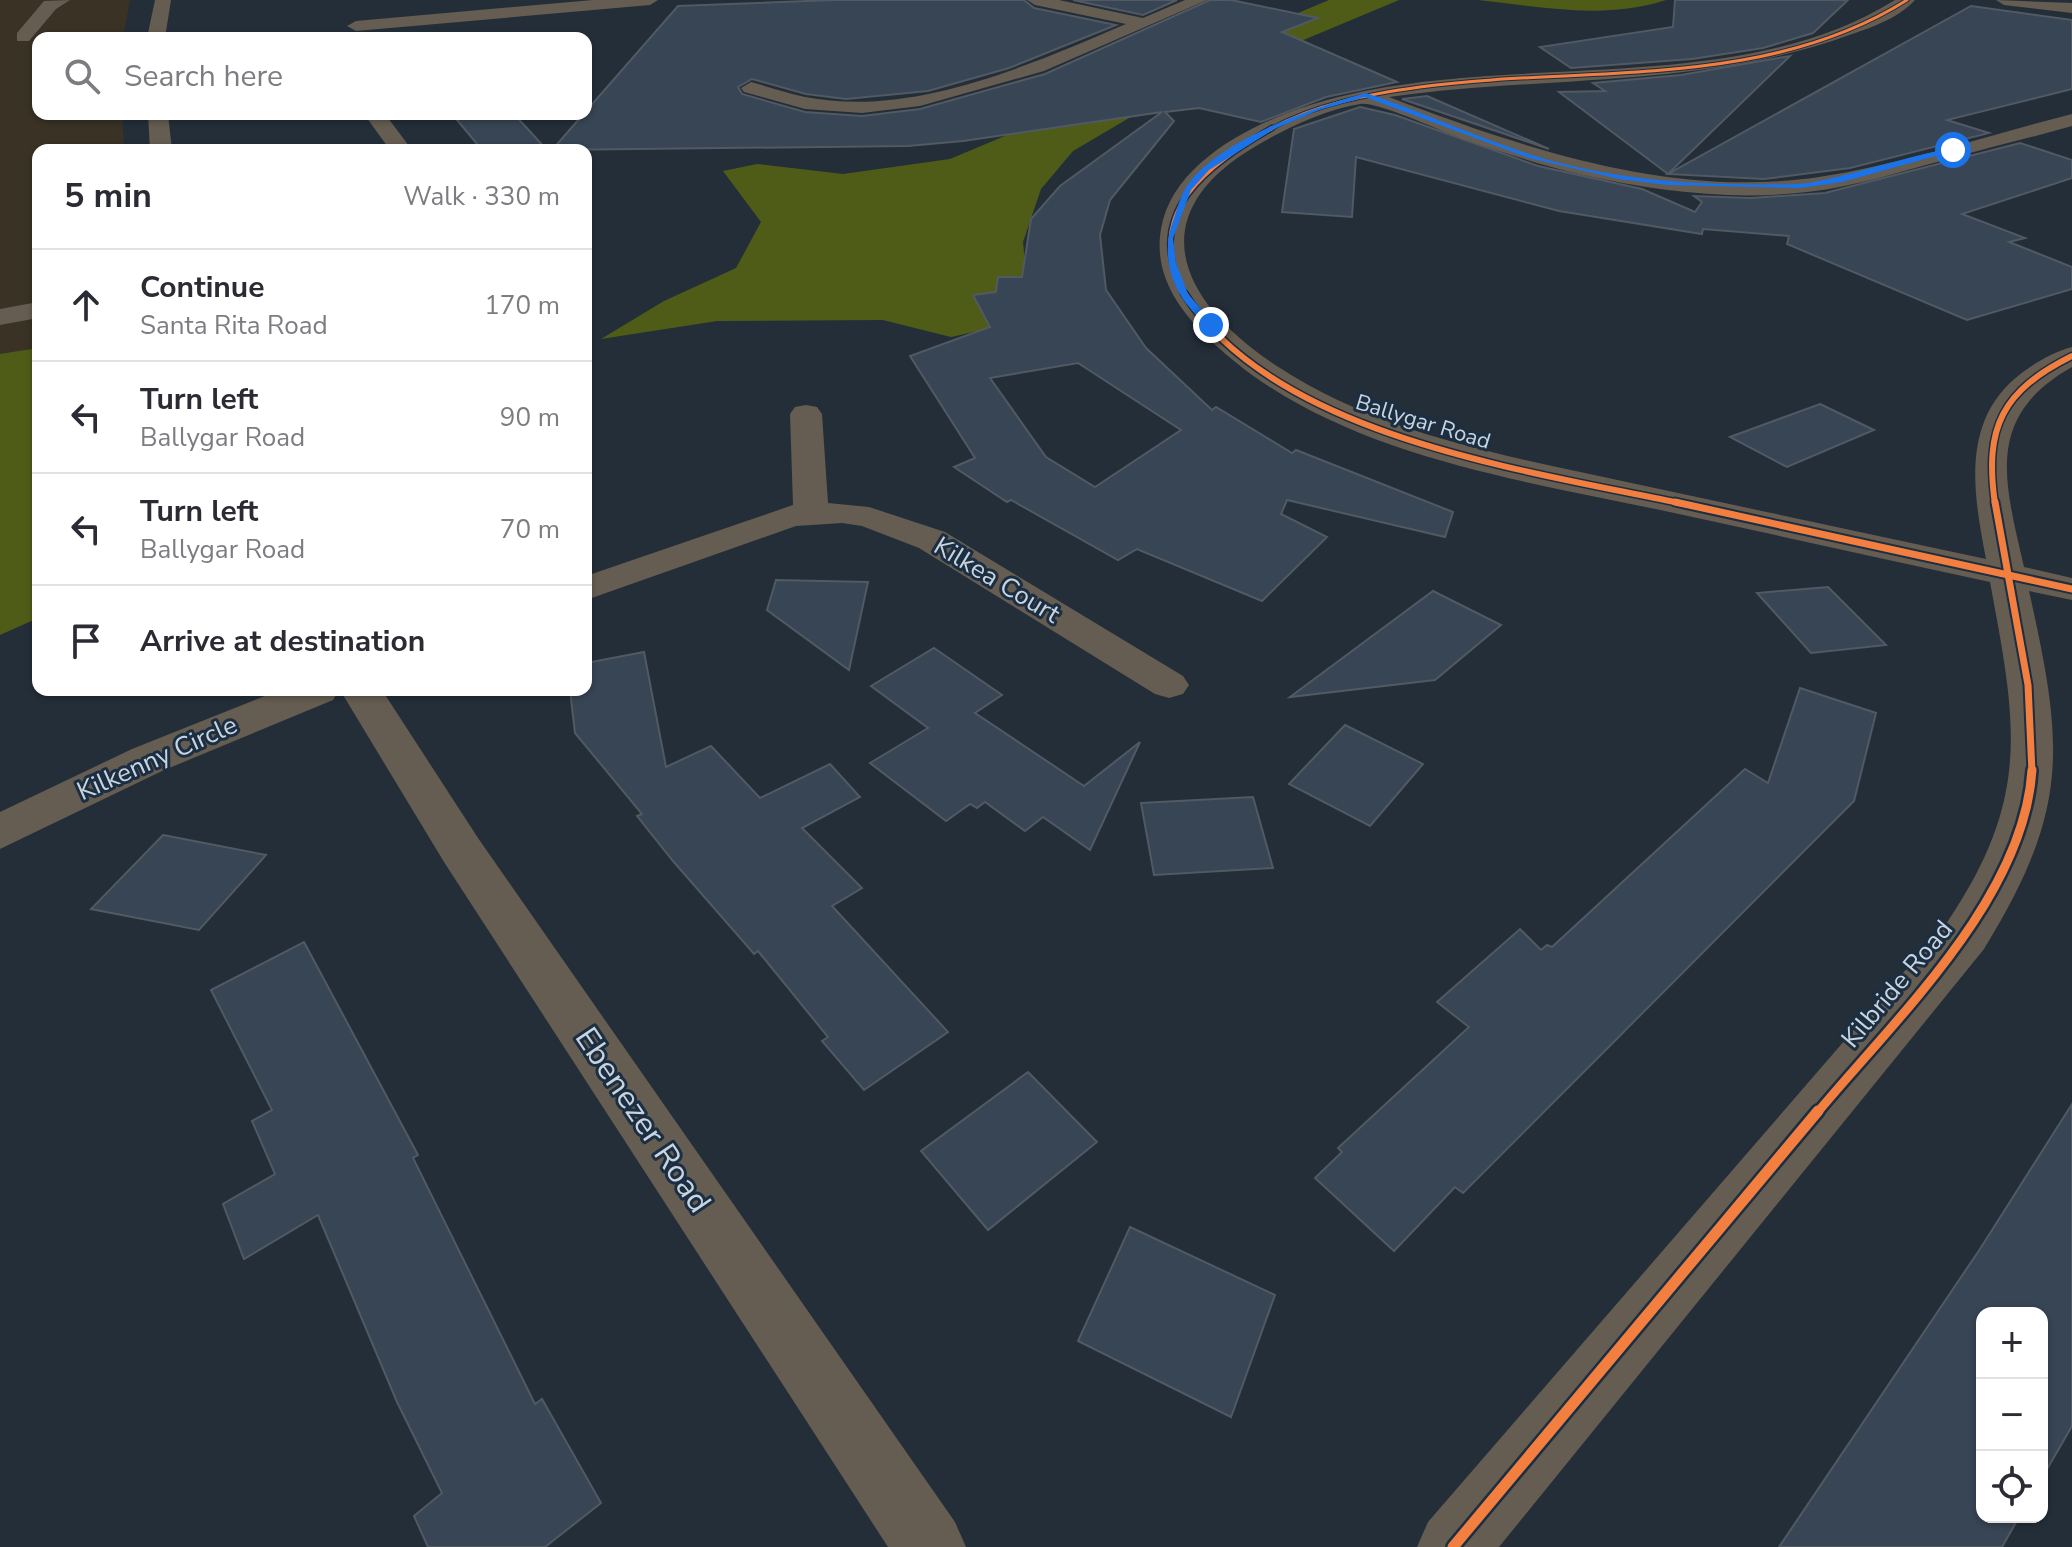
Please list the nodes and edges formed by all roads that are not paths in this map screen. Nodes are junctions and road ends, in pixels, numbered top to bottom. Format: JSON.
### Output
{"nodes":[{"id":1,"x":62,"y":0,"type":"edge"},
{"id":2,"x":163,"y":0,"type":"edge"},
{"id":3,"x":650,"y":0,"type":"edge"},
{"id":4,"x":1035,"y":0,"type":"edge"},
{"id":5,"x":1199,"y":0,"type":"edge"},
{"id":6,"x":1907,"y":0,"type":"edge"},
{"id":7,"x":2004,"y":0,"type":"edge"},
{"id":8,"x":369,"y":7,"type":"dead end"},
{"id":9,"x":2072,"y":8,"type":"edge"},
{"id":10,"x":1144,"y":23,"type":"junction"},
{"id":11,"x":157,"y":32,"type":"edge"},
{"id":12,"x":351,"y":32,"type":"edge"},
{"id":13,"x":23,"y":37,"type":"dead end"},
{"id":14,"x":751,"y":88,"type":"dead end"},
{"id":15,"x":1366,"y":95,"type":"junction"},
{"id":16,"x":158,"y":120,"type":"edge"},
{"id":17,"x":378,"y":120,"type":"edge"},
{"id":18,"x":2072,"y":120,"type":"edge"},
{"id":19,"x":160,"y":144,"type":"edge"},
{"id":20,"x":396,"y":144,"type":"edge"},
{"id":21,"x":32,"y":311,"type":"edge"},
{"id":22,"x":0,"y":317,"type":"edge"},
{"id":23,"x":2072,"y":356,"type":"edge"},
{"id":24,"x":806,"y":414,"type":"dead end"},
{"id":25,"x":811,"y":513,"type":"junction"},
{"id":26,"x":2005,"y":574,"type":"junction"},
{"id":27,"x":592,"y":587,"type":"edge"},
{"id":28,"x":2072,"y":589,"type":"edge"},
{"id":29,"x":1169,"y":685,"type":"dead end"},
{"id":30,"x":303,"y":696,"type":"edge"},
{"id":31,"x":365,"y":696,"type":"edge"},
{"id":32,"x":0,"y":832,"type":"edge"},
{"id":33,"x":930,"y":1547,"type":"edge"},
{"id":34,"x":1453,"y":1547,"type":"edge"}],
"edges":[{"from":1,"to":13,"type":"street"},
{"from":2,"to":11,"type":"street"},
{"from":3,"to":12,"type":"street"},
{"from":4,"to":10,"type":"street"},
{"from":5,"to":10,"type":"street"},
{"from":6,"to":15,"type":"street","name":"Ballygar Road"},
{"from":7,"to":9,"type":"street"},
{"from":8,"to":12,"type":"street"},
{"from":10,"to":14,"type":"street"},
{"from":15,"to":18,"type":"street"},
{"from":15,"to":26,"type":"street","name":"Ballygar Road"},
{"from":16,"to":19,"type":"street"},
{"from":17,"to":20,"type":"street"},
{"from":21,"to":22,"type":"street"},
{"from":23,"to":26,"type":"street","name":"Kilbride Road"},
{"from":24,"to":25,"type":"street"},
{"from":25,"to":27,"type":"street","name":"Kilkea Court"},
{"from":25,"to":29,"type":"street","name":"Kilkea Court"},
{"from":26,"to":28,"type":"street","name":"Ballygar Road"},
{"from":26,"to":34,"type":"street","name":"Kilbride Road"},
{"from":30,"to":32,"type":"street","name":"Kilkenny Circle"},
{"from":31,"to":33,"type":"street","name":"Ebenezer Road"}]}
